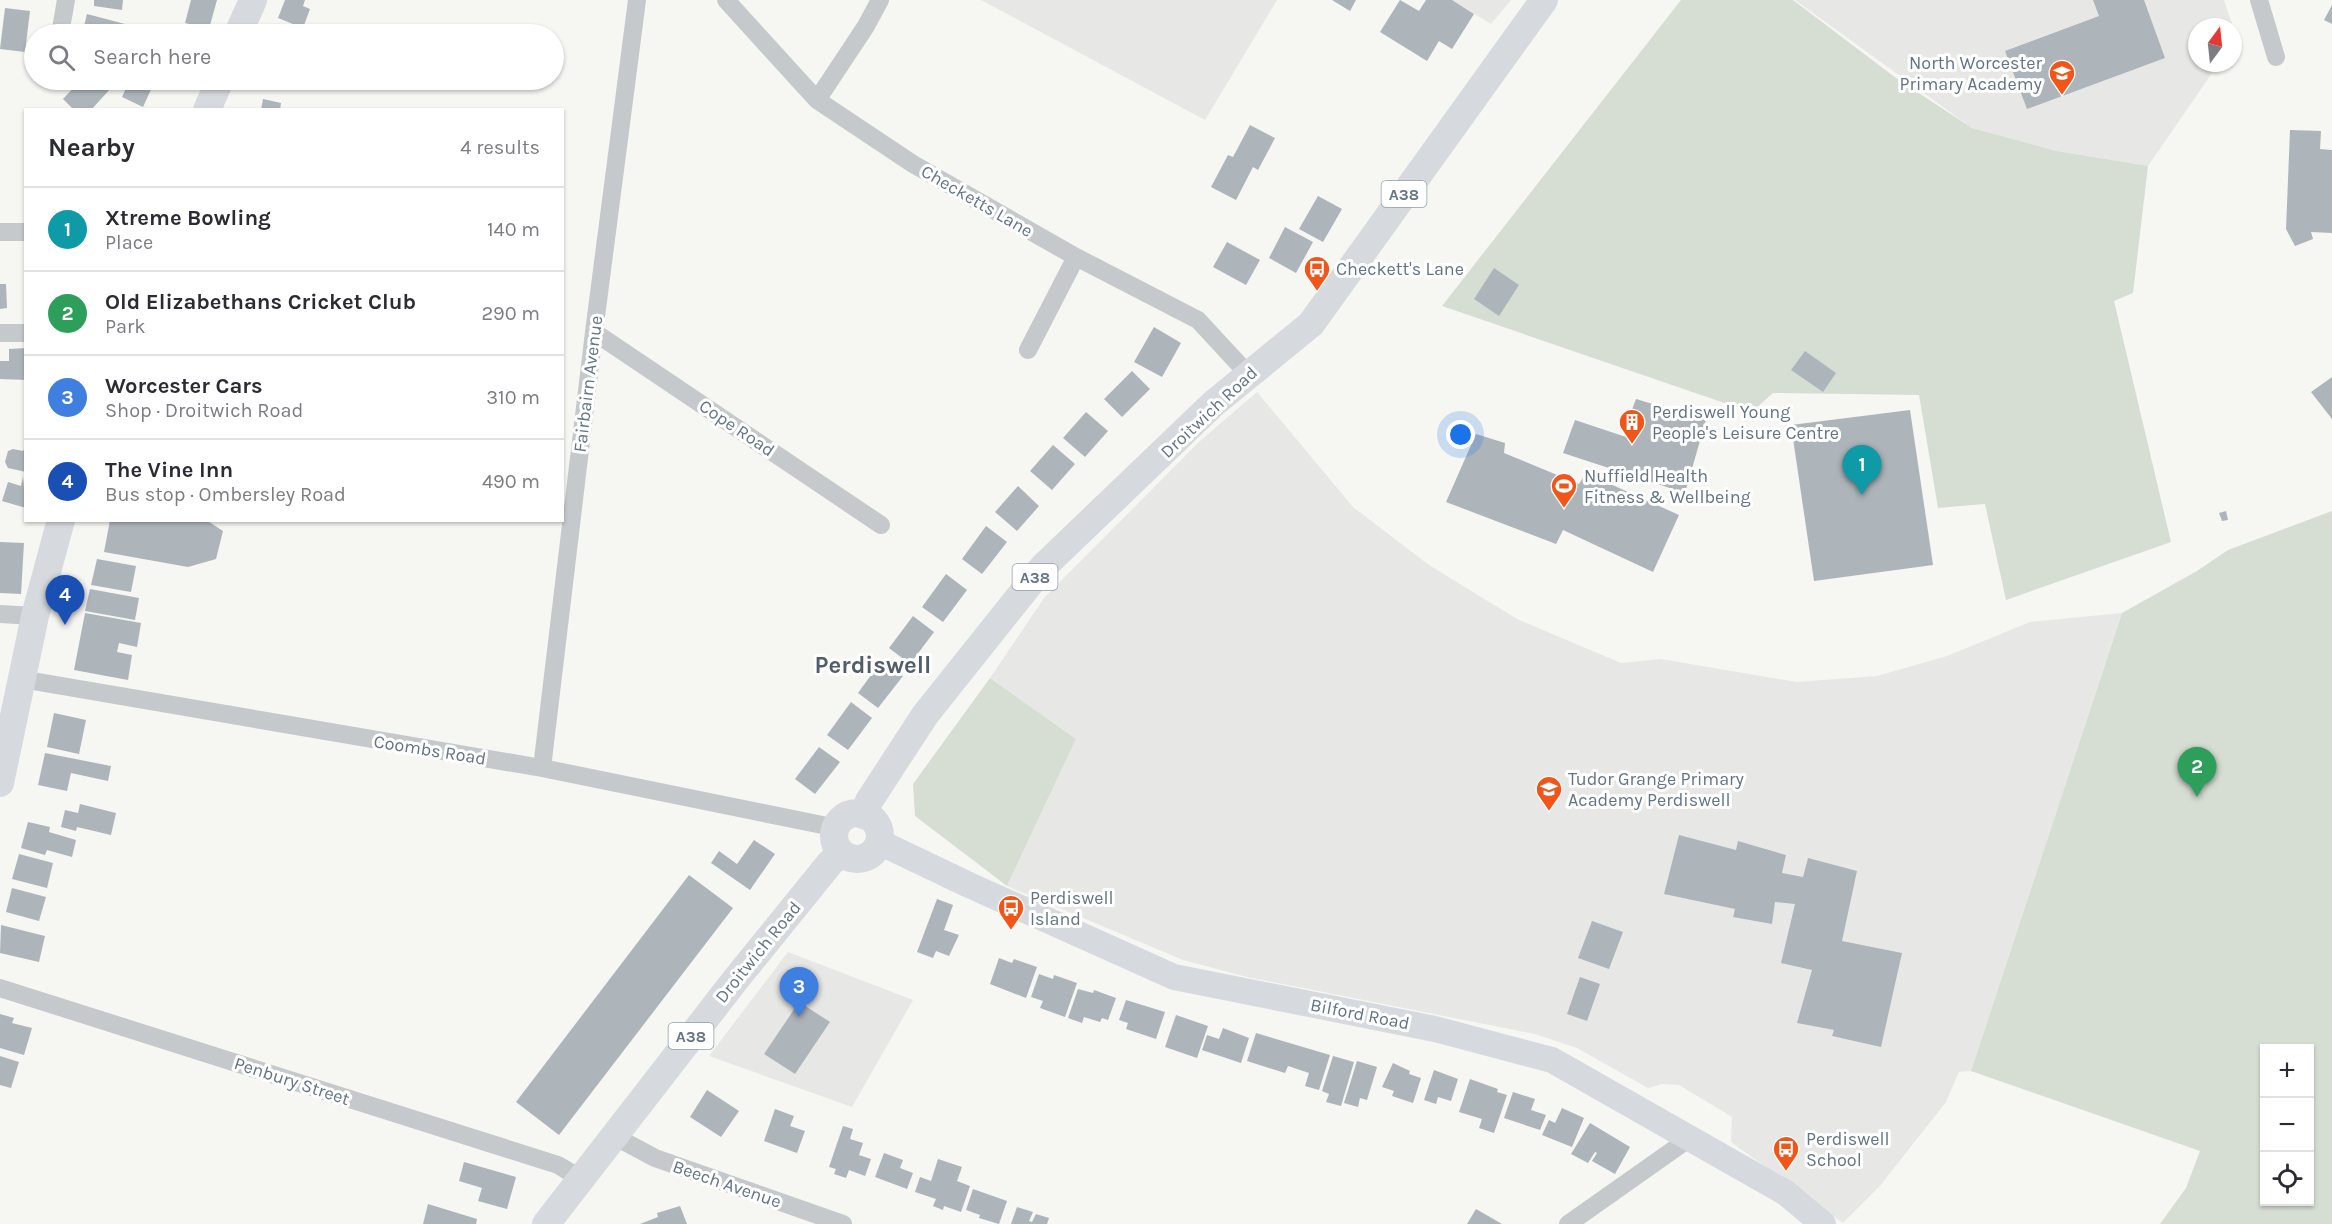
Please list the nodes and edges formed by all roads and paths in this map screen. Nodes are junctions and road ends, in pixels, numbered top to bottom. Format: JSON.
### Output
{"nodes":[{"id":1,"x":66,"y":0,"type":"edge"},
{"id":2,"x":253,"y":0,"type":"edge"},
{"id":3,"x":637,"y":0,"type":"edge"},
{"id":4,"x":726,"y":0,"type":"edge"},
{"id":5,"x":880,"y":0,"type":"edge"},
{"id":6,"x":1544,"y":0,"type":"edge"},
{"id":7,"x":2259,"y":0,"type":"edge"},
{"id":8,"x":65,"y":24,"type":"edge"},
{"id":9,"x":242,"y":24,"type":"edge"},
{"id":10,"x":2276,"y":57,"type":"dead end"},
{"id":11,"x":216,"y":90,"type":"edge"},
{"id":12,"x":817,"y":100,"type":"junction"},
{"id":13,"x":208,"y":108,"type":"edge"},
{"id":14,"x":0,"y":232,"type":"edge"},
{"id":15,"x":24,"y":232,"type":"edge"},
{"id":16,"x":1076,"y":257,"type":"junction"},
{"id":17,"x":594,"y":332,"type":"junction"},
{"id":18,"x":0,"y":333,"type":"edge"},
{"id":19,"x":24,"y":333,"type":"edge"},
{"id":20,"x":1028,"y":350,"type":"dead end"},
{"id":21,"x":1248,"y":374,"type":"junction"},
{"id":22,"x":60,"y":522,"type":"edge"},
{"id":23,"x":881,"y":525,"type":"dead end"},
{"id":24,"x":0,"y":614,"type":"edge"},
{"id":25,"x":35,"y":616,"type":"junction"},
{"id":26,"x":21,"y":679,"type":"junction"},
{"id":27,"x":542,"y":768,"type":"junction"},
{"id":28,"x":0,"y":783,"type":"edge"},
{"id":29,"x":863,"y":815,"type":"junction"},
{"id":30,"x":839,"y":840,"type":"junction"},
{"id":31,"x":879,"y":842,"type":"junction"},
{"id":32,"x":0,"y":988,"type":"edge"},
{"id":33,"x":614,"y":1136,"type":"junction"},
{"id":34,"x":1690,"y":1138,"type":"junction"},
{"id":35,"x":581,"y":1179,"type":"junction"},
{"id":36,"x":546,"y":1224,"type":"edge"},
{"id":37,"x":843,"y":1224,"type":"edge"},
{"id":38,"x":1568,"y":1224,"type":"edge"},
{"id":39,"x":1823,"y":1224,"type":"edge"}],
"edges":[{"from":1,"to":8,"type":"street"},
{"from":2,"to":9,"type":"main road"},
{"from":3,"to":17,"type":"street","name":"Fairbairn Avenue"},
{"from":4,"to":12,"type":"street","name":"Checketts Lane"},
{"from":5,"to":12,"type":"street"},
{"from":6,"to":21,"type":"main road","name":"Droitwich Road","number":"A38"},
{"from":7,"to":10,"type":"street"},
{"from":11,"to":13,"type":"main road"},
{"from":12,"to":16,"type":"street","name":"Checketts Lane"},
{"from":14,"to":15,"type":"street"},
{"from":16,"to":20,"type":"street"},
{"from":16,"to":21,"type":"street","name":"Checketts Lane"},
{"from":17,"to":23,"type":"street","name":"Cope Road"},
{"from":17,"to":27,"type":"street","name":"Fairbairn Avenue"},
{"from":18,"to":19,"type":"street"},
{"from":21,"to":29,"type":"main road","name":"Droitwich Road","number":"A38"},
{"from":22,"to":25,"type":"main road"},
{"from":24,"to":25,"type":"street"},
{"from":25,"to":26,"type":"main road"},
{"from":26,"to":27,"type":"street","name":"Coombs Road"},
{"from":26,"to":28,"type":"main road"},
{"from":27,"to":30,"type":"street","name":"Coombs Road"},
{"from":29,"to":30,"type":"main road","name":"Droitwich Road"},
{"from":29,"to":31,"type":"main road"},
{"from":30,"to":31,"type":"main road"},
{"from":30,"to":33,"type":"main road","name":"Droitwich Road","number":"A38"},
{"from":31,"to":34,"type":"main road","name":"Bilford Road"},
{"from":32,"to":35,"type":"street","name":"Penbury Street"},
{"from":33,"to":35,"type":"main road","name":"Droitwich Road","number":"A38"},
{"from":33,"to":37,"type":"street","name":"Beech Avenue"},
{"from":34,"to":38,"type":"street"},
{"from":34,"to":39,"type":"main road","name":"Bilford Road"},
{"from":35,"to":36,"type":"main road","name":"Droitwich Road","number":"A38"}]}
